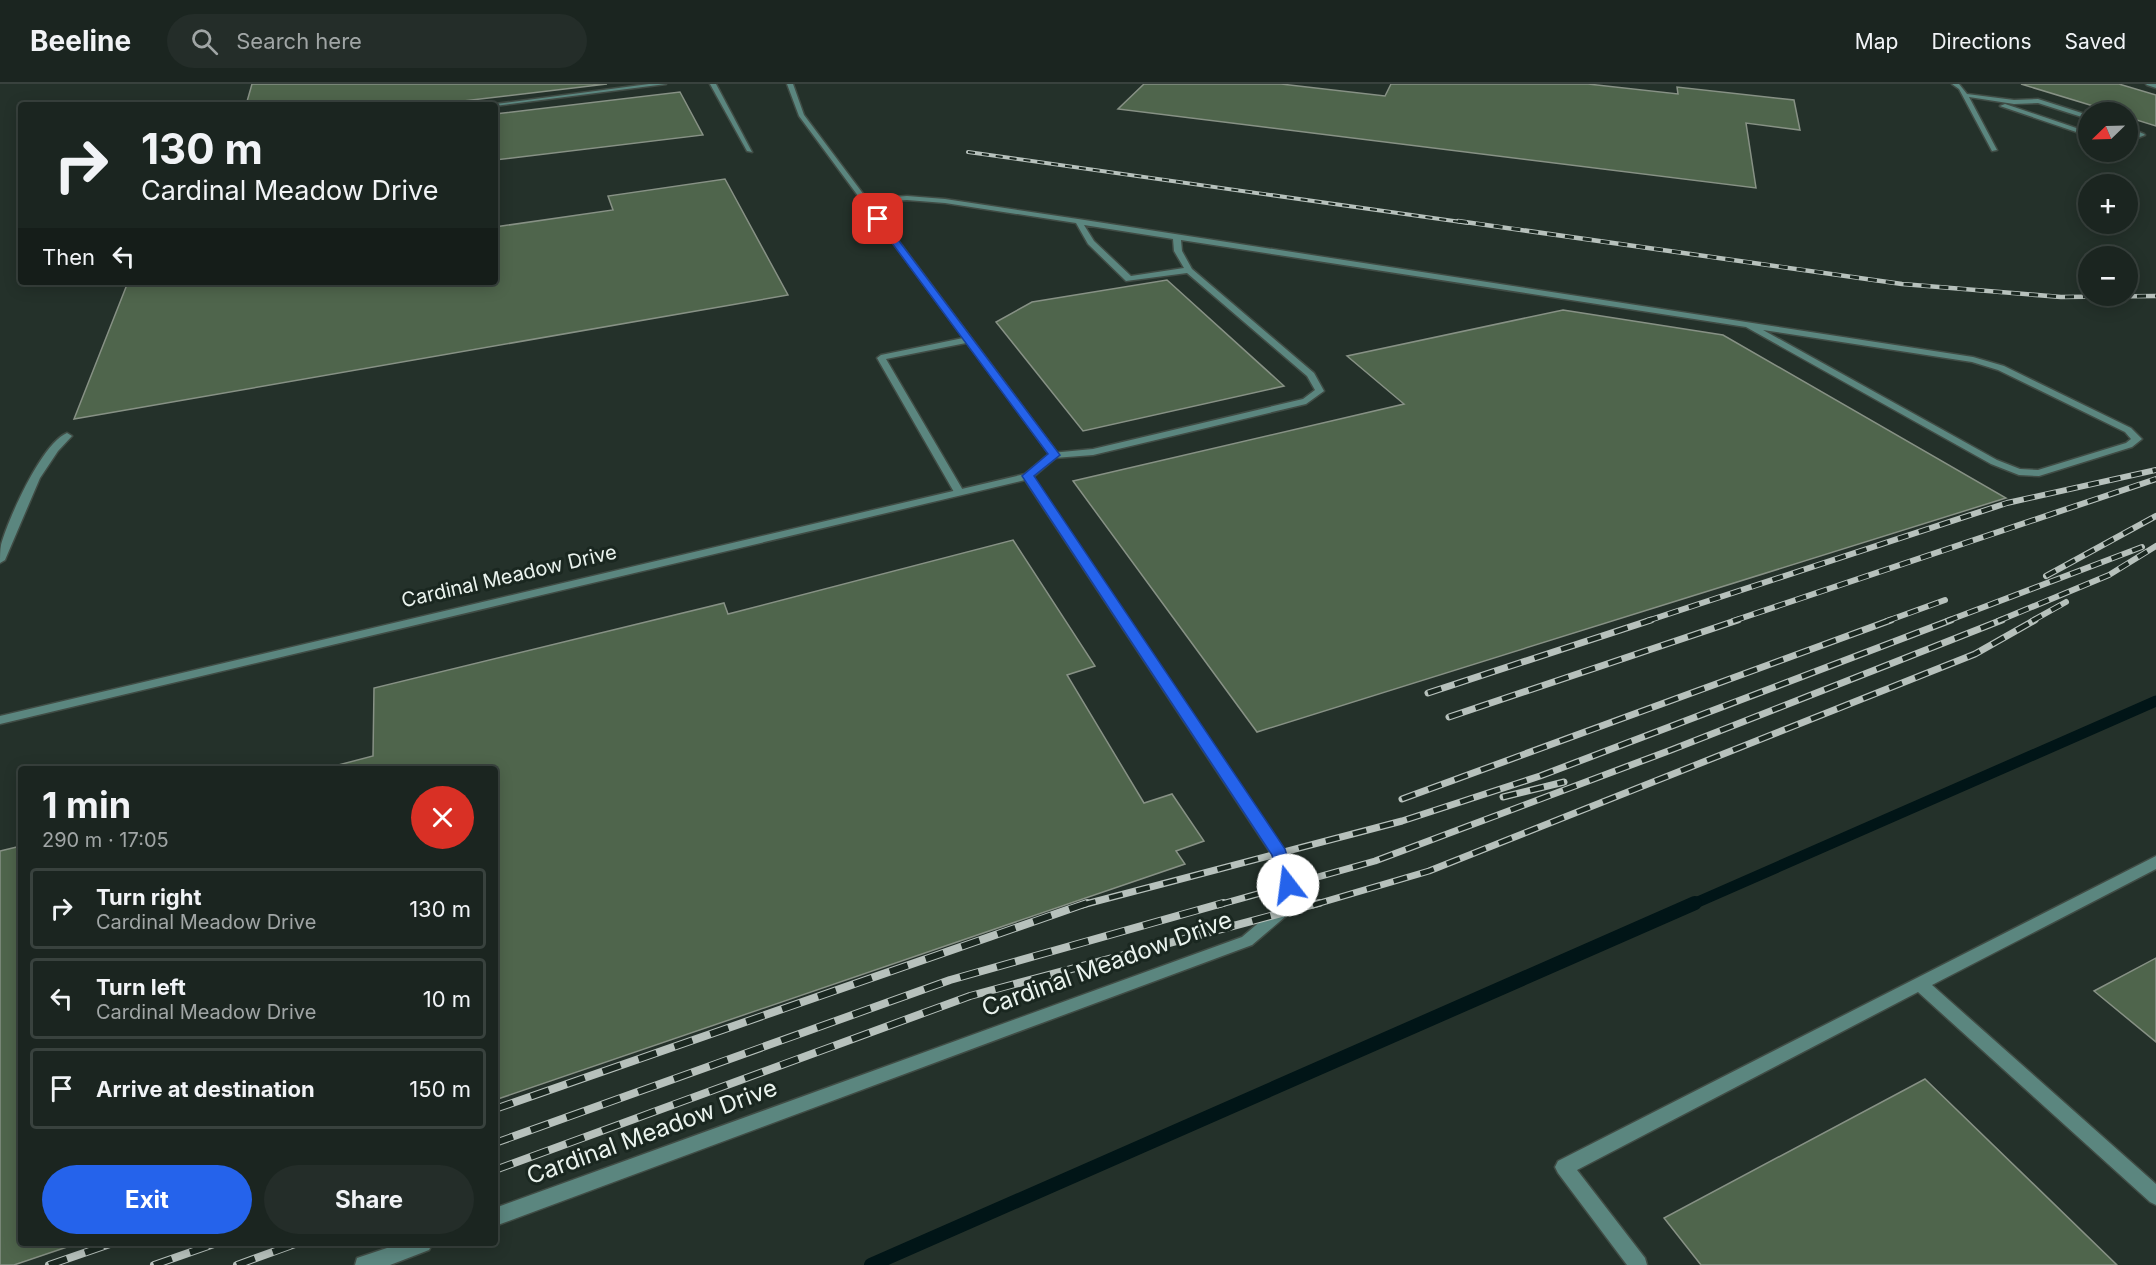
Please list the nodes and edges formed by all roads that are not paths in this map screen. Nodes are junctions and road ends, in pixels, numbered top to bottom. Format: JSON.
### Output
{"nodes":[{"id":1,"x":663,"y":84,"type":"edge"},
{"id":2,"x":713,"y":84,"type":"edge"},
{"id":3,"x":790,"y":84,"type":"edge"},
{"id":4,"x":1955,"y":84,"type":"edge"},
{"id":5,"x":2150,"y":84,"type":"edge"},
{"id":6,"x":2156,"y":86,"type":"edge"},
{"id":7,"x":1965,"y":95,"type":"junction"},
{"id":8,"x":2014,"y":102,"type":"junction"},
{"id":9,"x":498,"y":104,"type":"edge"},
{"id":10,"x":2078,"y":114,"type":"edge"},
{"id":11,"x":2078,"y":131,"type":"edge"},
{"id":12,"x":1994,"y":150,"type":"dead end"},
{"id":13,"x":750,"y":151,"type":"dead end"},
{"id":14,"x":864,"y":201,"type":"junction"},
{"id":15,"x":1078,"y":221,"type":"junction"},
{"id":16,"x":1177,"y":237,"type":"junction"},
{"id":17,"x":1189,"y":270,"type":"junction"},
{"id":18,"x":1748,"y":325,"type":"junction"},
{"id":19,"x":968,"y":340,"type":"junction"},
{"id":20,"x":68,"y":436,"type":"dead end"},
{"id":21,"x":1054,"y":455,"type":"junction"},
{"id":22,"x":1028,"y":476,"type":"junction"},
{"id":23,"x":959,"y":492,"type":"junction"},
{"id":24,"x":0,"y":560,"type":"edge"},
{"id":25,"x":0,"y":720,"type":"edge"},
{"id":26,"x":2156,"y":862,"type":"edge"},
{"id":27,"x":1920,"y":984,"type":"junction"},
{"id":28,"x":2156,"y":1196,"type":"edge"},
{"id":29,"x":498,"y":1216,"type":"edge"},
{"id":30,"x":417,"y":1246,"type":"edge"},
{"id":31,"x":364,"y":1265,"type":"edge"},
{"id":32,"x":1638,"y":1265,"type":"edge"}],
"edges":[{"from":1,"to":9,"type":"street"},
{"from":2,"to":13,"type":"street"},
{"from":3,"to":14,"type":"street"},
{"from":4,"to":7,"type":"street"},
{"from":5,"to":6,"type":"street"},
{"from":7,"to":8,"type":"street"},
{"from":7,"to":12,"type":"street"},
{"from":8,"to":10,"type":"street"},
{"from":8,"to":11,"type":"street"},
{"from":14,"to":15,"type":"street"},
{"from":14,"to":19,"type":"street"},
{"from":15,"to":16,"type":"street"},
{"from":15,"to":17,"type":"street"},
{"from":16,"to":17,"type":"street"},
{"from":16,"to":18,"type":"street"},
{"from":17,"to":21,"type":"street"},
{"from":18,"to":18,"type":"street"},
{"from":19,"to":21,"type":"street"},
{"from":19,"to":23,"type":"street"},
{"from":20,"to":24,"type":"street"},
{"from":21,"to":22,"type":"street","name":"Cardinal Meadow Drive"},
{"from":22,"to":23,"type":"street","name":"Cardinal Meadow Drive"},
{"from":22,"to":29,"type":"street","name":"Cardinal Meadow Drive"},
{"from":23,"to":25,"type":"street","name":"Cardinal Meadow Drive"},
{"from":26,"to":27,"type":"street"},
{"from":27,"to":28,"type":"street"},
{"from":27,"to":32,"type":"street"},
{"from":30,"to":31,"type":"street"}]}
